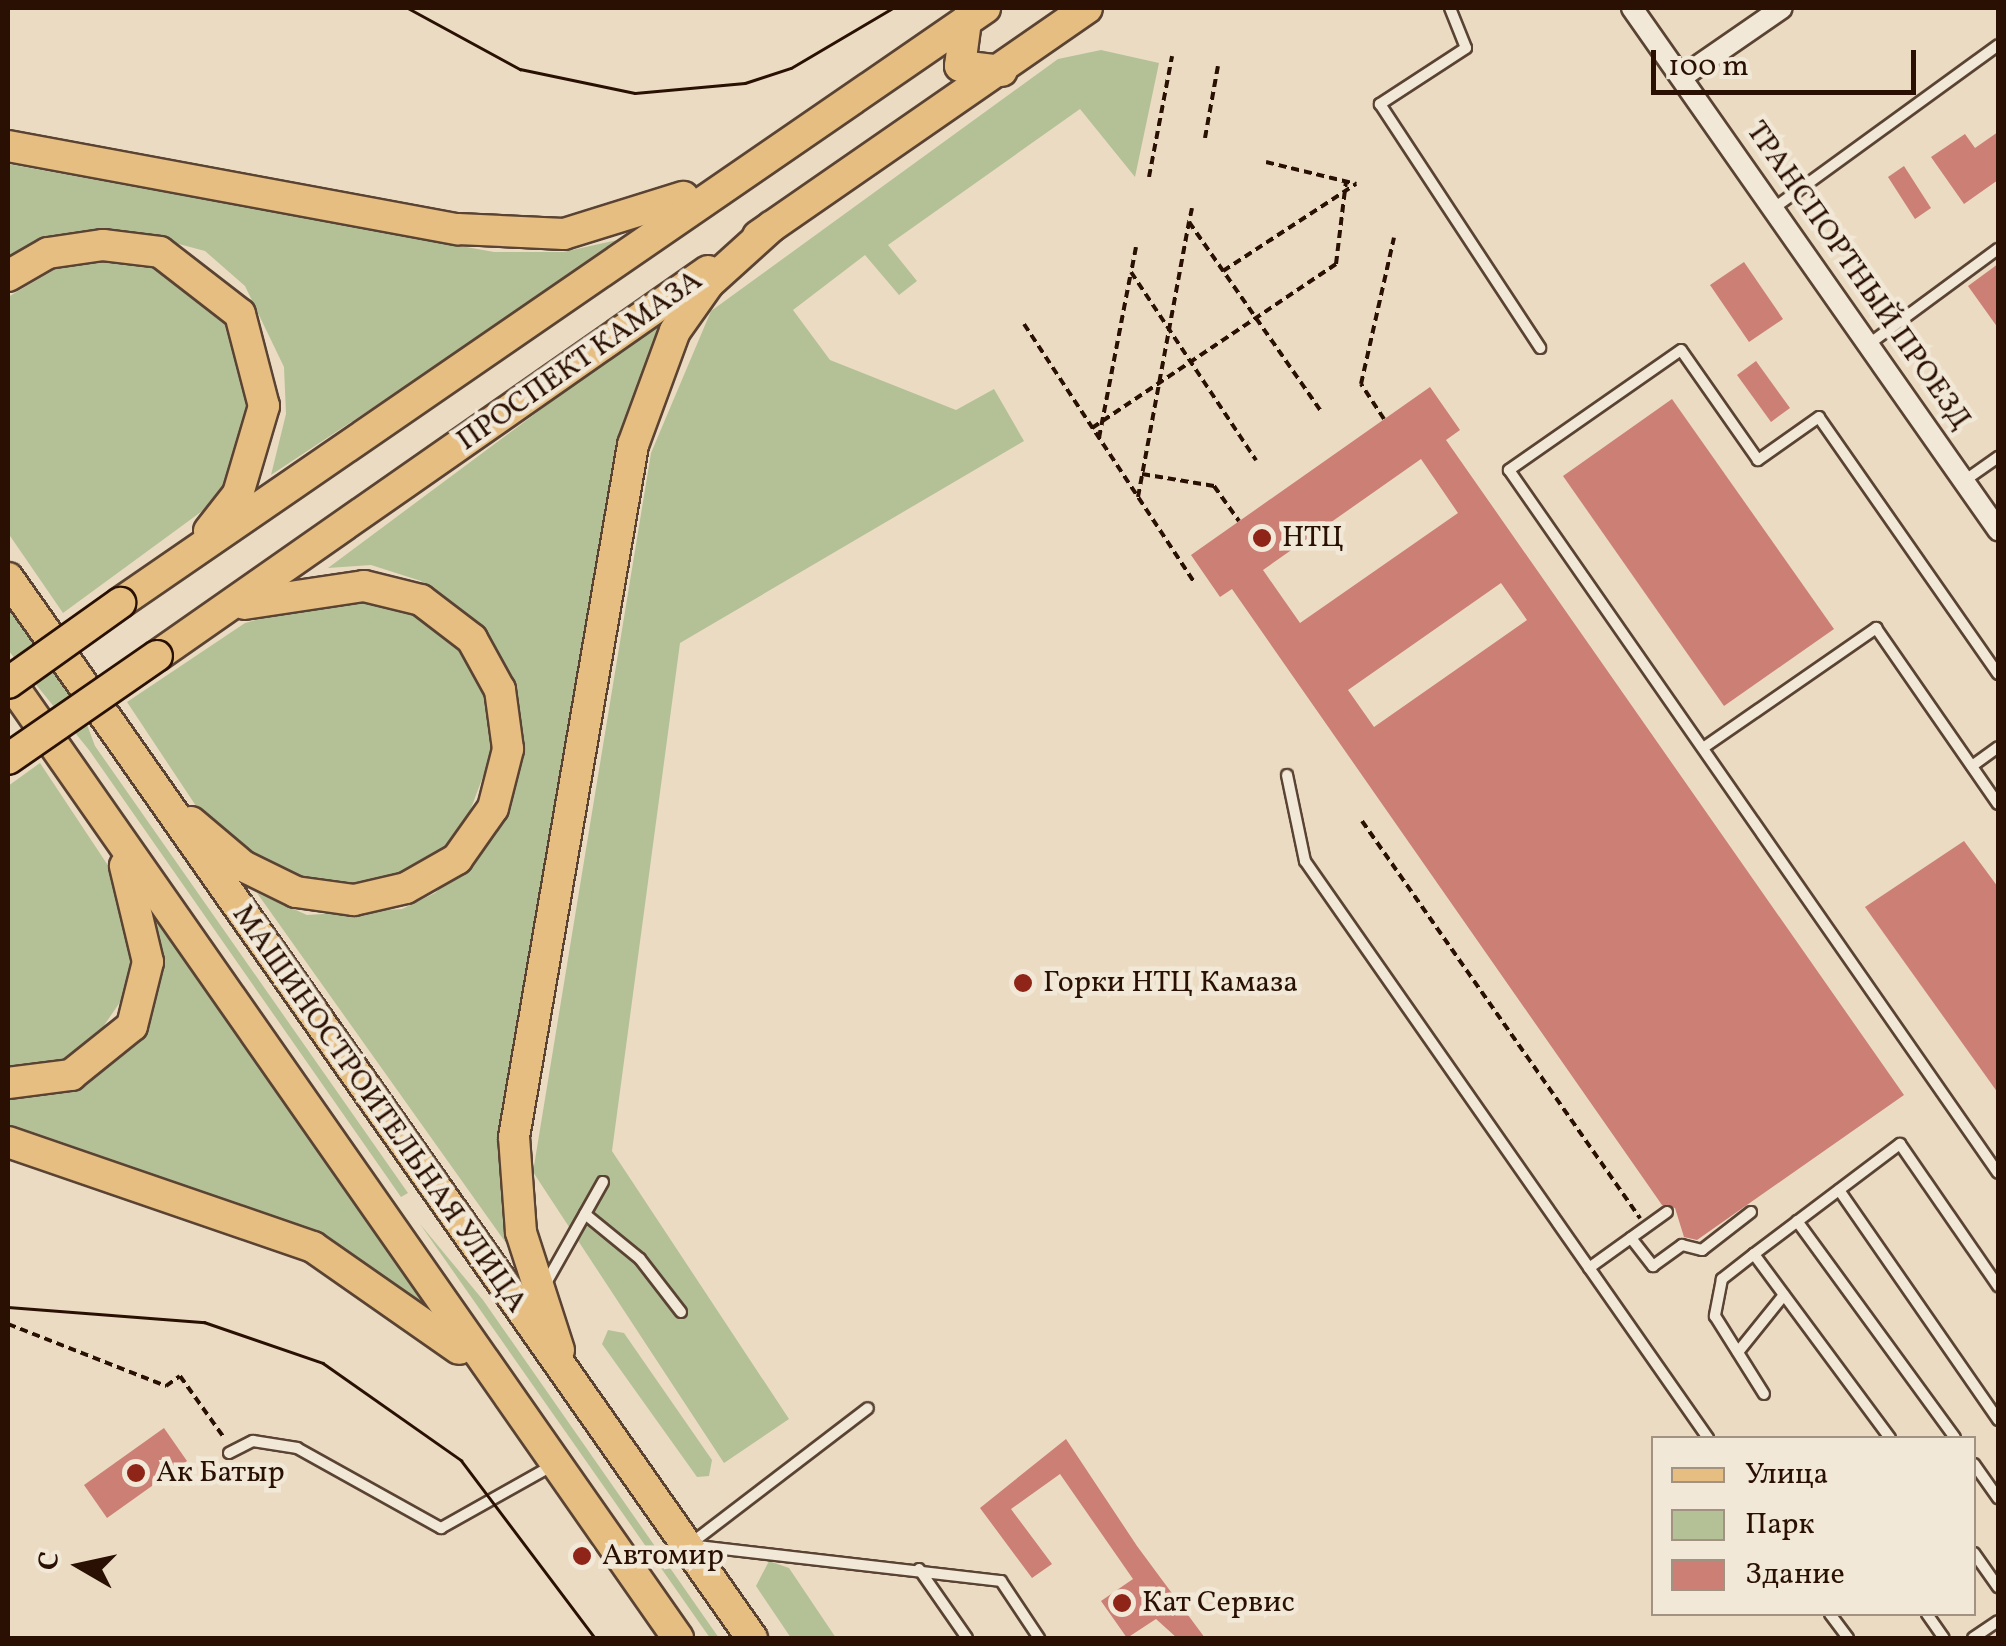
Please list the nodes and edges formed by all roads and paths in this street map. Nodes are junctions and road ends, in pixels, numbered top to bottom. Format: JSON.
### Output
{"nodes":[{"id":1,"x":1087,"y":8,"type":"edge"},
{"id":2,"x":1450,"y":8,"type":"edge"},
{"id":3,"x":1632,"y":8,"type":"edge"},
{"id":4,"x":1782,"y":8,"type":"edge"},
{"id":5,"x":976,"y":14,"type":"edge"},
{"id":6,"x":1998,"y":45,"type":"edge"},
{"id":7,"x":1172,"y":56,"type":"dead end"},
{"id":8,"x":1218,"y":66,"type":"dead end"},
{"id":9,"x":1002,"y":71,"type":"junction"},
{"id":10,"x":1682,"y":77,"type":"junction"},
{"id":11,"x":1205,"y":138,"type":"dead end"},
{"id":12,"x":8,"y":146,"type":"edge"},
{"id":13,"x":1266,"y":162,"type":"dead end"},
{"id":14,"x":754,"y":163,"type":"junction"},
{"id":15,"x":1149,"y":177,"type":"dead end"},
{"id":16,"x":1346,"y":181,"type":"junction"},
{"id":17,"x":1344,"y":192,"type":"junction"},
{"id":18,"x":1192,"y":208,"type":"dead end"},
{"id":19,"x":1774,"y":208,"type":"junction"},
{"id":20,"x":1189,"y":222,"type":"junction"},
{"id":21,"x":771,"y":227,"type":"junction"},
{"id":22,"x":1394,"y":238,"type":"dead end"},
{"id":23,"x":1136,"y":247,"type":"dead end"},
{"id":24,"x":1998,"y":249,"type":"edge"},
{"id":25,"x":1223,"y":271,"type":"junction"},
{"id":26,"x":1131,"y":272,"type":"junction"},
{"id":27,"x":8,"y":276,"type":"edge"},
{"id":28,"x":1256,"y":318,"type":"junction"},
{"id":29,"x":1024,"y":324,"type":"dead end"},
{"id":30,"x":1169,"y":329,"type":"junction"},
{"id":31,"x":1868,"y":344,"type":"junction"},
{"id":32,"x":1540,"y":348,"type":"dead end"},
{"id":33,"x":1191,"y":362,"type":"junction"},
{"id":34,"x":1159,"y":383,"type":"junction"},
{"id":35,"x":1322,"y":414,"type":"dead end"},
{"id":36,"x":1384,"y":419,"type":"dead end"},
{"id":37,"x":1102,"y":421,"type":"junction"},
{"id":38,"x":1092,"y":428,"type":"junction"},
{"id":39,"x":1099,"y":438,"type":"junction"},
{"id":40,"x":1998,"y":457,"type":"edge"},
{"id":41,"x":1256,"y":460,"type":"dead end"},
{"id":42,"x":1142,"y":474,"type":"junction"},
{"id":43,"x":1964,"y":481,"type":"junction"},
{"id":44,"x":1138,"y":496,"type":"junction"},
{"id":45,"x":1240,"y":521,"type":"dead end"},
{"id":46,"x":1997,"y":525,"type":"edge"},
{"id":47,"x":193,"y":553,"type":"junction"},
{"id":48,"x":8,"y":578,"type":"edge"},
{"id":49,"x":1195,"y":583,"type":"dead end"},
{"id":50,"x":226,"y":608,"type":"junction"},
{"id":51,"x":1998,"y":674,"type":"edge"},
{"id":52,"x":8,"y":681,"type":"edge"},
{"id":53,"x":1998,"y":747,"type":"edge"},
{"id":54,"x":1703,"y":748,"type":"junction"},
{"id":55,"x":8,"y":760,"type":"edge"},
{"id":56,"x":1972,"y":766,"type":"junction"},
{"id":57,"x":1287,"y":775,"type":"dead end"},
{"id":58,"x":159,"y":794,"type":"junction"},
{"id":59,"x":1998,"y":804,"type":"edge"},
{"id":60,"x":1362,"y":820,"type":"dead end"},
{"id":61,"x":110,"y":826,"type":"junction"},
{"id":62,"x":8,"y":1083,"type":"edge"},
{"id":63,"x":8,"y":1142,"type":"edge"},
{"id":64,"x":1998,"y":1173,"type":"edge"},
{"id":65,"x":604,"y":1182,"type":"dead end"},
{"id":66,"x":1839,"y":1190,"type":"junction"},
{"id":67,"x":1668,"y":1212,"type":"dead end"},
{"id":68,"x":1751,"y":1212,"type":"dead end"},
{"id":69,"x":585,"y":1214,"type":"junction"},
{"id":70,"x":1797,"y":1222,"type":"junction"},
{"id":71,"x":1646,"y":1228,"type":"junction"},
{"id":72,"x":1631,"y":1238,"type":"junction"},
{"id":73,"x":1754,"y":1254,"type":"junction"},
{"id":74,"x":1589,"y":1268,"type":"junction"},
{"id":75,"x":1998,"y":1286,"type":"edge"},
{"id":76,"x":540,"y":1293,"type":"junction"},
{"id":77,"x":1784,"y":1295,"type":"junction"},
{"id":78,"x":681,"y":1312,"type":"dead end"},
{"id":79,"x":8,"y":1324,"type":"edge"},
{"id":80,"x":1738,"y":1352,"type":"junction"},
{"id":81,"x":569,"y":1381,"type":"junction"},
{"id":82,"x":1764,"y":1394,"type":"dead end"},
{"id":83,"x":868,"y":1408,"type":"dead end"},
{"id":84,"x":525,"y":1419,"type":"junction"},
{"id":85,"x":1998,"y":1420,"type":"edge"},
{"id":86,"x":1707,"y":1436,"type":"edge"},
{"id":87,"x":1889,"y":1436,"type":"edge"},
{"id":88,"x":1954,"y":1436,"type":"edge"},
{"id":89,"x":231,"y":1451,"type":"joint"},
{"id":90,"x":556,"y":1463,"type":"junction"},
{"id":91,"x":1976,"y":1467,"type":"edge"},
{"id":92,"x":1998,"y":1498,"type":"edge"},
{"id":93,"x":688,"y":1546,"type":"junction"},
{"id":94,"x":1976,"y":1556,"type":"edge"},
{"id":95,"x":919,"y":1569,"type":"junction"},
{"id":96,"x":1998,"y":1587,"type":"edge"},
{"id":97,"x":1832,"y":1616,"type":"edge"},
{"id":98,"x":1928,"y":1616,"type":"edge"},
{"id":99,"x":1998,"y":1620,"type":"edge"},
{"id":100,"x":678,"y":1638,"type":"edge"},
{"id":101,"x":752,"y":1638,"type":"edge"},
{"id":102,"x":968,"y":1638,"type":"edge"},
{"id":103,"x":1039,"y":1638,"type":"edge"},
{"id":104,"x":1848,"y":1638,"type":"edge"},
{"id":105,"x":1944,"y":1638,"type":"edge"},
{"id":106,"x":1973,"y":1638,"type":"edge"}],
"edges":[{"from":1,"to":9,"type":"main road","name":"ПРОСПЕКТ КАМАЗА"},
{"from":2,"to":32,"type":"lane"},
{"from":3,"to":10,"type":"street","name":"ТРАНСПОРТНЫЙ ПРОЕЗД"},
{"from":4,"to":10,"type":"street"},
{"from":5,"to":9,"type":"main road"},
{"from":5,"to":14,"type":"main road","name":"ПРОСПЕКТ КАМАЗА"},
{"from":6,"to":19,"type":"lane"},
{"from":7,"to":15,"type":"path"},
{"from":8,"to":11,"type":"path"},
{"from":9,"to":21,"type":"main road","name":"ПРОСПЕКТ КАМАЗА"},
{"from":10,"to":19,"type":"street","name":"ТРАНСПОРТНЫЙ ПРОЕЗД"},
{"from":12,"to":14,"type":"main road"},
{"from":13,"to":16,"type":"path"},
{"from":14,"to":47,"type":"main road","name":"ПРОСПЕКТ КАМАЗА"},
{"from":16,"to":17,"type":"path"},
{"from":16,"to":17,"type":"path"},
{"from":17,"to":25,"type":"path"},
{"from":17,"to":28,"type":"path"},
{"from":18,"to":20,"type":"path"},
{"from":19,"to":31,"type":"street","name":"ТРАНСПОРТНЫЙ ПРОЕЗД"},
{"from":20,"to":25,"type":"path"},
{"from":20,"to":30,"type":"path"},
{"from":21,"to":50,"type":"main road","name":"ПРОСПЕКТ КАМАЗА"},
{"from":21,"to":76,"type":"main road"},
{"from":22,"to":36,"type":"path"},
{"from":23,"to":26,"type":"path"},
{"from":24,"to":31,"type":"lane"},
{"from":25,"to":28,"type":"path"},
{"from":26,"to":30,"type":"path"},
{"from":26,"to":37,"type":"path"},
{"from":27,"to":47,"type":"main road"},
{"from":28,"to":33,"type":"path"},
{"from":28,"to":35,"type":"path"},
{"from":29,"to":38,"type":"path"},
{"from":30,"to":33,"type":"path"},
{"from":30,"to":34,"type":"path"},
{"from":31,"to":43,"type":"street","name":"ТРАНСПОРТНЫЙ ПРОЕЗД"},
{"from":33,"to":34,"type":"path"},
{"from":33,"to":41,"type":"path"},
{"from":34,"to":37,"type":"path"},
{"from":34,"to":42,"type":"path"},
{"from":37,"to":38,"type":"path"},
{"from":37,"to":39,"type":"path"},
{"from":38,"to":39,"type":"path"},
{"from":39,"to":44,"type":"path"},
{"from":40,"to":43,"type":"lane"},
{"from":42,"to":44,"type":"path"},
{"from":42,"to":45,"type":"path"},
{"from":43,"to":46,"type":"street","name":"ТРАНСПОРТНЫЙ ПРОЕЗД"},
{"from":44,"to":49,"type":"path"},
{"from":47,"to":52,"type":"main road","name":"ПРОСПЕКТ КАМАЗА","bridge":true},
{"from":48,"to":58,"type":"main road","name":"МАШИНОСТРОИТЕЛЬНАЯ УЛИЦА"},
{"from":50,"to":55,"type":"main road","name":"ПРОСПЕКТ КАМАЗА","bridge":true},
{"from":50,"to":58,"type":"main road"},
{"from":51,"to":54,"type":"lane"},
{"from":52,"to":61,"type":"main road","name":"МАШИНОСТРОИТЕЛЬНАЯ УЛИЦА"},
{"from":53,"to":56,"type":"lane"},
{"from":54,"to":56,"type":"lane"},
{"from":54,"to":64,"type":"lane"},
{"from":56,"to":59,"type":"lane"},
{"from":57,"to":74,"type":"lane"},
{"from":58,"to":81,"type":"main road","name":"МАШИНОСТРОИТЕЛЬНАЯ УЛИЦА"},
{"from":60,"to":71,"type":"path"},
{"from":61,"to":62,"type":"main road"},
{"from":61,"to":84,"type":"main road","name":"МАШИНОСТРОИТЕЛЬНАЯ УЛИЦА"},
{"from":63,"to":84,"type":"main road"},
{"from":65,"to":69,"type":"lane"},
{"from":66,"to":70,"type":"lane"},
{"from":66,"to":75,"type":"lane"},
{"from":66,"to":85,"type":"lane"},
{"from":67,"to":71,"type":"lane"},
{"from":68,"to":72,"type":"lane"},
{"from":69,"to":76,"type":"lane"},
{"from":69,"to":78,"type":"lane"},
{"from":70,"to":73,"type":"lane"},
{"from":70,"to":88,"type":"lane"},
{"from":71,"to":72,"type":"lane"},
{"from":72,"to":74,"type":"lane"},
{"from":73,"to":77,"type":"lane"},
{"from":73,"to":80,"type":"lane"},
{"from":74,"to":86,"type":"lane"},
{"from":76,"to":81,"type":"main road"},
{"from":77,"to":80,"type":"lane"},
{"from":77,"to":87,"type":"lane"},
{"from":79,"to":89,"type":"path"},
{"from":80,"to":82,"type":"lane"},
{"from":81,"to":93,"type":"main road","name":"МАШИНОСТРОИТЕЛЬНАЯ УЛИЦА"},
{"from":83,"to":93,"type":"lane"},
{"from":84,"to":90,"type":"main road","name":"МАШИНОСТРОИТЕЛЬНАЯ УЛИЦА"},
{"from":89,"to":90,"type":"lane"},
{"from":90,"to":100,"type":"main road","name":"МАШИНОСТРОИТЕЛЬНАЯ УЛИЦА"},
{"from":91,"to":92,"type":"lane"},
{"from":93,"to":95,"type":"lane"},
{"from":93,"to":101,"type":"main road","name":"МАШИНОСТРОИТЕЛЬНАЯ УЛИЦА"},
{"from":94,"to":96,"type":"lane"},
{"from":95,"to":102,"type":"lane"},
{"from":95,"to":103,"type":"lane"},
{"from":97,"to":104,"type":"lane"},
{"from":98,"to":105,"type":"lane"},
{"from":99,"to":106,"type":"lane"}]}
